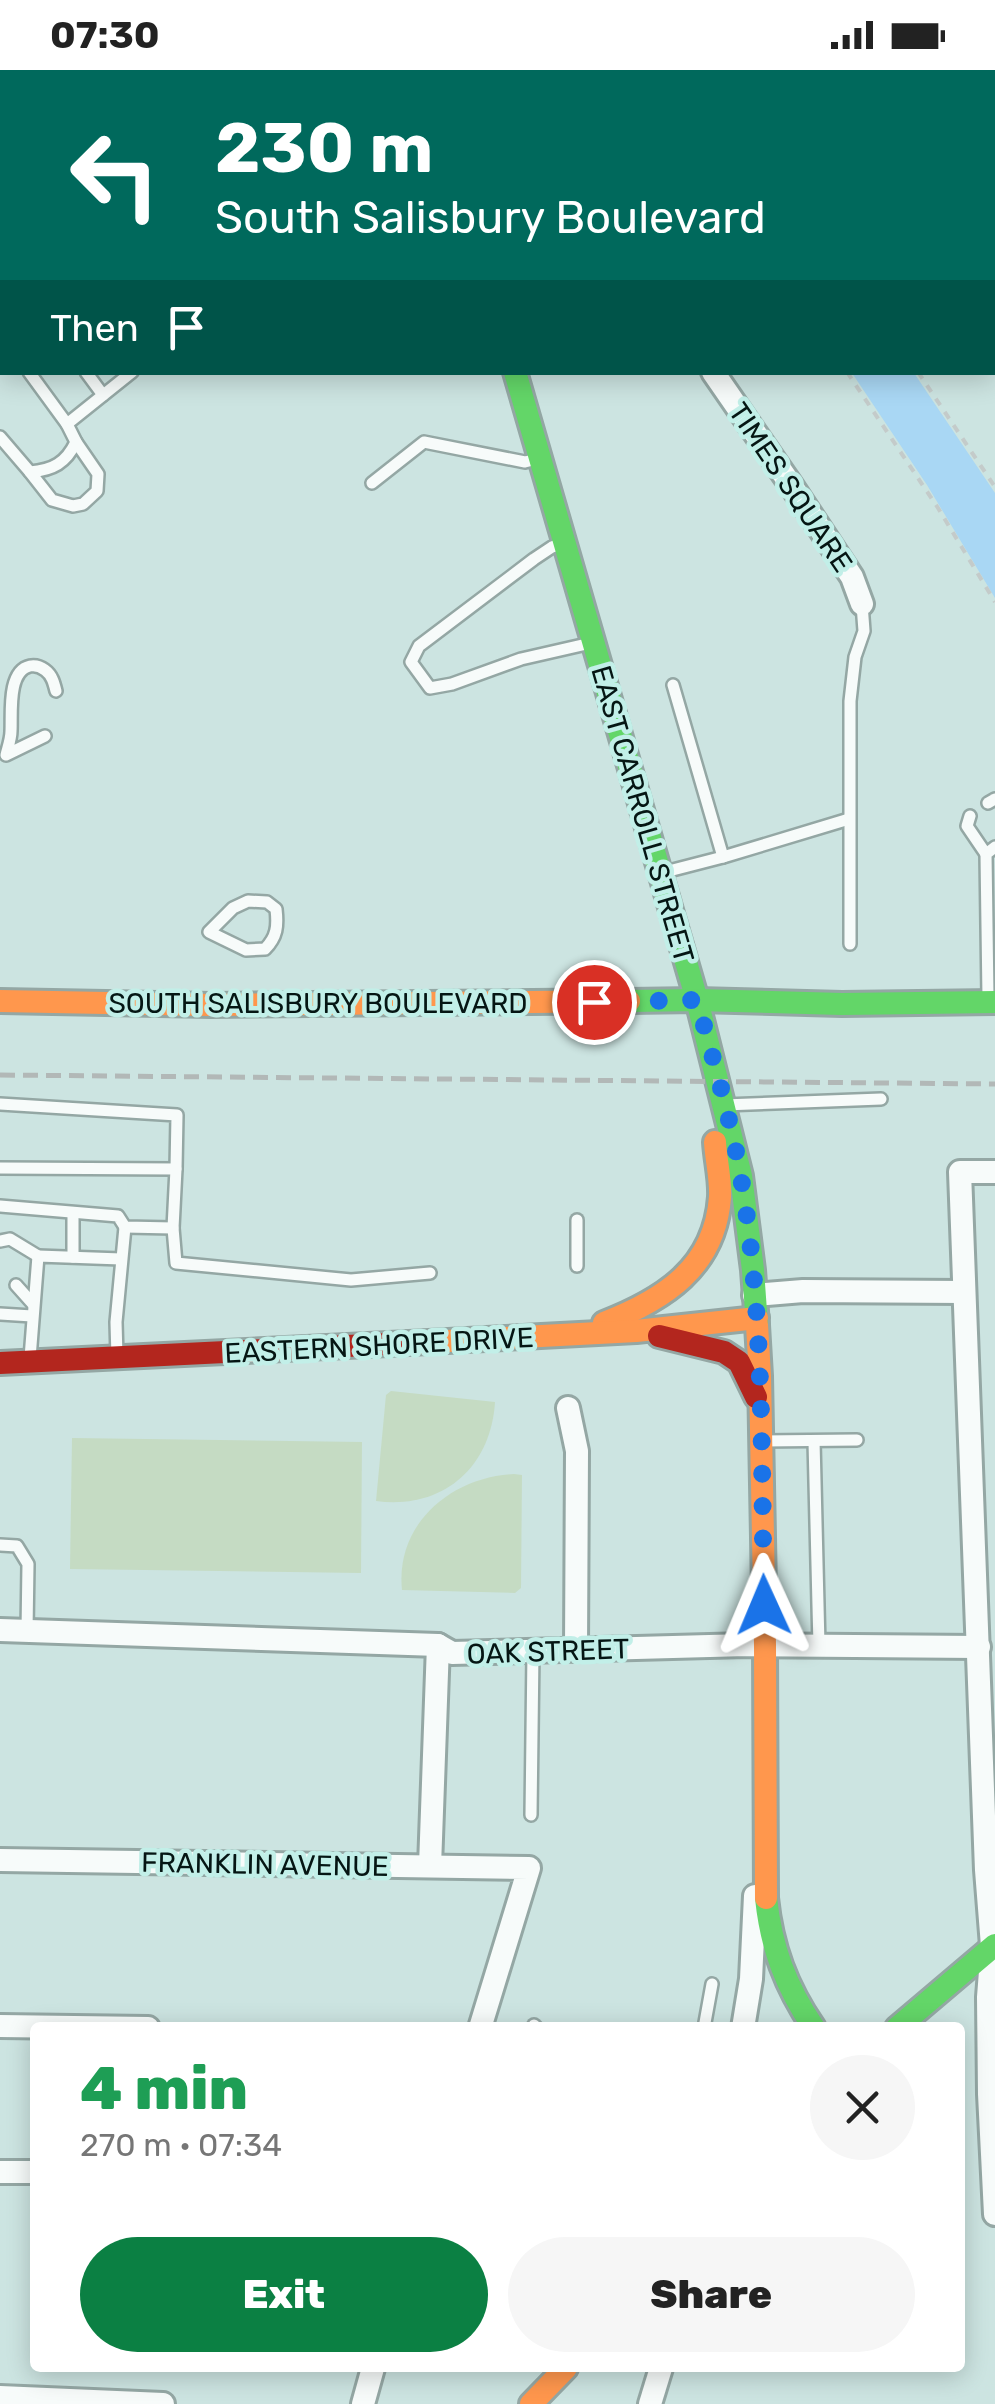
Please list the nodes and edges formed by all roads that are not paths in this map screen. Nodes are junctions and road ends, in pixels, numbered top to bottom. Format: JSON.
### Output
{"nodes":[{"id":1,"x":31,"y":375,"type":"edge"},
{"id":2,"x":88,"y":375,"type":"edge"},
{"id":3,"x":128,"y":375,"type":"edge"},
{"id":4,"x":516,"y":375,"type":"edge"},
{"id":5,"x":715,"y":375,"type":"edge"},
{"id":6,"x":103,"y":396,"type":"junction"},
{"id":7,"x":67,"y":424,"type":"junction"},
{"id":8,"x":0,"y":437,"type":"edge"},
{"id":9,"x":76,"y":442,"type":"junction"},
{"id":10,"x":539,"y":458,"type":"junction"},
{"id":11,"x":30,"y":472,"type":"junction"},
{"id":12,"x":372,"y":483,"type":"dead end"},
{"id":13,"x":563,"y":543,"type":"junction"},
{"id":14,"x":862,"y":604,"type":"joint"},
{"id":15,"x":592,"y":643,"type":"junction"},
{"id":16,"x":672,"y":685,"type":"dead end"},
{"id":17,"x":56,"y":691,"type":"dead end"},
{"id":18,"x":45,"y":736,"type":"dead end"},
{"id":19,"x":3,"y":758,"type":"edge"},
{"id":20,"x":970,"y":816,"type":"dead end"},
{"id":21,"x":850,"y":819,"type":"junction"},
{"id":22,"x":991,"y":850,"type":"edge"},
{"id":23,"x":723,"y":857,"type":"junction"},
{"id":24,"x":661,"y":873,"type":"junction"},
{"id":25,"x":991,"y":877,"type":"edge"},
{"id":26,"x":991,"y":926,"type":"edge"},
{"id":27,"x":209,"y":932,"type":"joint"},
{"id":28,"x":850,"y":944,"type":"dead end"},
{"id":29,"x":697,"y":1000,"type":"junction"},
{"id":30,"x":0,"y":1001,"type":"edge"},
{"id":31,"x":992,"y":1002,"type":"edge"},
{"id":32,"x":881,"y":1099,"type":"dead end"},
{"id":33,"x":0,"y":1104,"type":"edge"},
{"id":34,"x":724,"y":1105,"type":"junction"},
{"id":35,"x":0,"y":1168,"type":"edge"},
{"id":36,"x":176,"y":1170,"type":"junction"},
{"id":37,"x":995,"y":1172,"type":"edge"},
{"id":38,"x":0,"y":1206,"type":"edge"},
{"id":39,"x":73,"y":1214,"type":"junction"},
{"id":40,"x":578,"y":1220,"type":"dead end"},
{"id":41,"x":124,"y":1227,"type":"junction"},
{"id":42,"x":173,"y":1228,"type":"junction"},
{"id":43,"x":0,"y":1241,"type":"edge"},
{"id":44,"x":38,"y":1256,"type":"junction"},
{"id":45,"x":72,"y":1257,"type":"junction"},
{"id":46,"x":122,"y":1259,"type":"junction"},
{"id":47,"x":577,"y":1266,"type":"dead end"},
{"id":48,"x":430,"y":1273,"type":"dead end"},
{"id":49,"x":16,"y":1285,"type":"dead end"},
{"id":50,"x":964,"y":1292,"type":"junction"},
{"id":51,"x":756,"y":1306,"type":"junction"},
{"id":52,"x":32,"y":1310,"type":"junction"},
{"id":53,"x":0,"y":1314,"type":"edge"},
{"id":54,"x":636,"y":1331,"type":"junction"},
{"id":55,"x":571,"y":1335,"type":"junction"},
{"id":56,"x":116,"y":1358,"type":"junction"},
{"id":57,"x":29,"y":1362,"type":"junction"},
{"id":58,"x":0,"y":1363,"type":"edge"},
{"id":59,"x":760,"y":1406,"type":"junction"},
{"id":60,"x":568,"y":1408,"type":"dead end"},
{"id":61,"x":857,"y":1440,"type":"dead end"},
{"id":62,"x":762,"y":1441,"type":"junction"},
{"id":63,"x":814,"y":1441,"type":"junction"},
{"id":64,"x":0,"y":1545,"type":"edge"},
{"id":65,"x":0,"y":1630,"type":"edge"},
{"id":66,"x":27,"y":1631,"type":"junction"},
{"id":67,"x":438,"y":1645,"type":"junction"},
{"id":68,"x":765,"y":1645,"type":"junction"},
{"id":69,"x":820,"y":1646,"type":"junction"},
{"id":70,"x":979,"y":1647,"type":"junction"},
{"id":71,"x":576,"y":1650,"type":"junction"},
{"id":72,"x":533,"y":1651,"type":"junction"},
{"id":73,"x":531,"y":1815,"type":"dead end"},
{"id":74,"x":765,"y":1859,"type":"junction"},
{"id":75,"x":0,"y":1860,"type":"edge"},
{"id":76,"x":430,"y":1866,"type":"junction"},
{"id":77,"x":994,"y":1946,"type":"edge"},
{"id":78,"x":712,"y":1984,"type":"dead end"},
{"id":79,"x":482,"y":2022,"type":"edge"},
{"id":80,"x":705,"y":2022,"type":"edge"},
{"id":81,"x":744,"y":2022,"type":"edge"},
{"id":82,"x":810,"y":2022,"type":"edge"},
{"id":83,"x":904,"y":2022,"type":"edge"},
{"id":84,"x":0,"y":2026,"type":"edge"},
{"id":85,"x":30,"y":2026,"type":"edge"},
{"id":86,"x":0,"y":2172,"type":"edge"},
{"id":87,"x":30,"y":2172,"type":"edge"},
{"id":88,"x":995,"y":2214,"type":"edge"},
{"id":89,"x":372,"y":2372,"type":"edge"},
{"id":90,"x":562,"y":2372,"type":"edge"},
{"id":91,"x":659,"y":2372,"type":"edge"},
{"id":92,"x":0,"y":2398,"type":"edge"},
{"id":93,"x":164,"y":2404,"type":"edge"},
{"id":94,"x":363,"y":2404,"type":"edge"},
{"id":95,"x":532,"y":2404,"type":"edge"},
{"id":96,"x":650,"y":2404,"type":"edge"}],
"edges":[{"from":1,"to":7,"type":"lane"},
{"from":2,"to":6,"type":"lane"},
{"from":3,"to":6,"type":"lane"},
{"from":4,"to":10,"type":"main road","name":"EAST CARROLL STREET"},
{"from":5,"to":14,"type":"street","name":"TIMES SQUARE"},
{"from":6,"to":7,"type":"lane"},
{"from":7,"to":9,"type":"lane"},
{"from":8,"to":11,"type":"lane"},
{"from":9,"to":11,"type":"lane"},
{"from":9,"to":11,"type":"lane"},
{"from":10,"to":12,"type":"lane"},
{"from":10,"to":13,"type":"main road","name":"EAST CARROLL STREET"},
{"from":13,"to":15,"type":"main road","name":"EAST CARROLL STREET"},
{"from":13,"to":15,"type":"lane"},
{"from":14,"to":21,"type":"lane"},
{"from":15,"to":24,"type":"main road","name":"EAST CARROLL STREET"},
{"from":16,"to":23,"type":"lane"},
{"from":17,"to":19,"type":"lane"},
{"from":18,"to":19,"type":"lane"},
{"from":20,"to":22,"type":"lane"},
{"from":21,"to":23,"type":"lane"},
{"from":21,"to":28,"type":"lane"},
{"from":22,"to":25,"type":"lane"},
{"from":23,"to":24,"type":"lane"},
{"from":24,"to":29,"type":"main road","name":"EAST CARROLL STREET"},
{"from":25,"to":26,"type":"lane"},
{"from":26,"to":31,"type":"lane"},
{"from":27,"to":27,"type":"lane"},
{"from":29,"to":30,"type":"main road","name":"SOUTH SALISBURY BOULEVARD"},
{"from":29,"to":31,"type":"main road","name":"SOUTH SALISBURY BOULEVARD"},
{"from":29,"to":34,"type":"main road","name":"EAST CARROLL STREET"},
{"from":32,"to":34,"type":"lane"},
{"from":33,"to":36,"type":"lane"},
{"from":34,"to":51,"type":"main road","name":"EAST CARROLL STREET"},
{"from":34,"to":55,"type":"main road"},
{"from":35,"to":36,"type":"lane"},
{"from":36,"to":42,"type":"lane"},
{"from":37,"to":50,"type":"street"},
{"from":38,"to":39,"type":"lane"},
{"from":39,"to":41,"type":"lane"},
{"from":39,"to":45,"type":"lane"},
{"from":40,"to":47,"type":"lane"},
{"from":41,"to":42,"type":"lane"},
{"from":41,"to":46,"type":"lane"},
{"from":42,"to":48,"type":"lane"},
{"from":43,"to":44,"type":"lane"},
{"from":44,"to":45,"type":"lane"},
{"from":44,"to":52,"type":"lane"},
{"from":45,"to":46,"type":"lane"},
{"from":46,"to":56,"type":"lane"},
{"from":49,"to":52,"type":"lane"},
{"from":50,"to":51,"type":"street"},
{"from":50,"to":70,"type":"street"},
{"from":51,"to":54,"type":"main road","name":"EASTERN SHORE DRIVE"},
{"from":51,"to":59,"type":"main road","name":"EAST CARROLL STREET"},
{"from":52,"to":53,"type":"lane"},
{"from":52,"to":57,"type":"lane"},
{"from":54,"to":55,"type":"main road","name":"EASTERN SHORE DRIVE"},
{"from":54,"to":59,"type":"main road"},
{"from":55,"to":56,"type":"main road","name":"EASTERN SHORE DRIVE"},
{"from":56,"to":57,"type":"main road","name":"EASTERN SHORE DRIVE"},
{"from":57,"to":58,"type":"main road","name":"EASTERN SHORE DRIVE"},
{"from":59,"to":62,"type":"main road","name":"EAST CARROLL STREET"},
{"from":60,"to":71,"type":"street"},
{"from":61,"to":63,"type":"lane"},
{"from":62,"to":63,"type":"lane"},
{"from":62,"to":68,"type":"main road","name":"EAST CARROLL STREET"},
{"from":63,"to":69,"type":"lane"},
{"from":64,"to":66,"type":"lane"},
{"from":65,"to":66,"type":"street","name":"OAK STREET"},
{"from":66,"to":67,"type":"street","name":"OAK STREET"},
{"from":67,"to":72,"type":"street","name":"OAK STREET"},
{"from":67,"to":76,"type":"street"},
{"from":68,"to":69,"type":"street","name":"OAK STREET"},
{"from":68,"to":71,"type":"street","name":"OAK STREET"},
{"from":68,"to":74,"type":"main road","name":"EAST CARROLL STREET"},
{"from":69,"to":70,"type":"street","name":"OAK STREET"},
{"from":70,"to":77,"type":"street"},
{"from":71,"to":72,"type":"street","name":"OAK STREET"},
{"from":72,"to":73,"type":"lane"},
{"from":74,"to":81,"type":"street"},
{"from":74,"to":82,"type":"main road","name":"EAST CARROLL STREET"},
{"from":75,"to":76,"type":"street","name":"FRANKLIN AVENUE"},
{"from":76,"to":79,"type":"street","name":"FRANKLIN AVENUE"},
{"from":77,"to":83,"type":"main road"},
{"from":77,"to":88,"type":"street"},
{"from":78,"to":80,"type":"lane"},
{"from":84,"to":85,"type":"street"},
{"from":86,"to":87,"type":"street"},
{"from":89,"to":94,"type":"street"},
{"from":90,"to":95,"type":"main road"},
{"from":91,"to":96,"type":"street"},
{"from":92,"to":93,"type":"street"}]}
